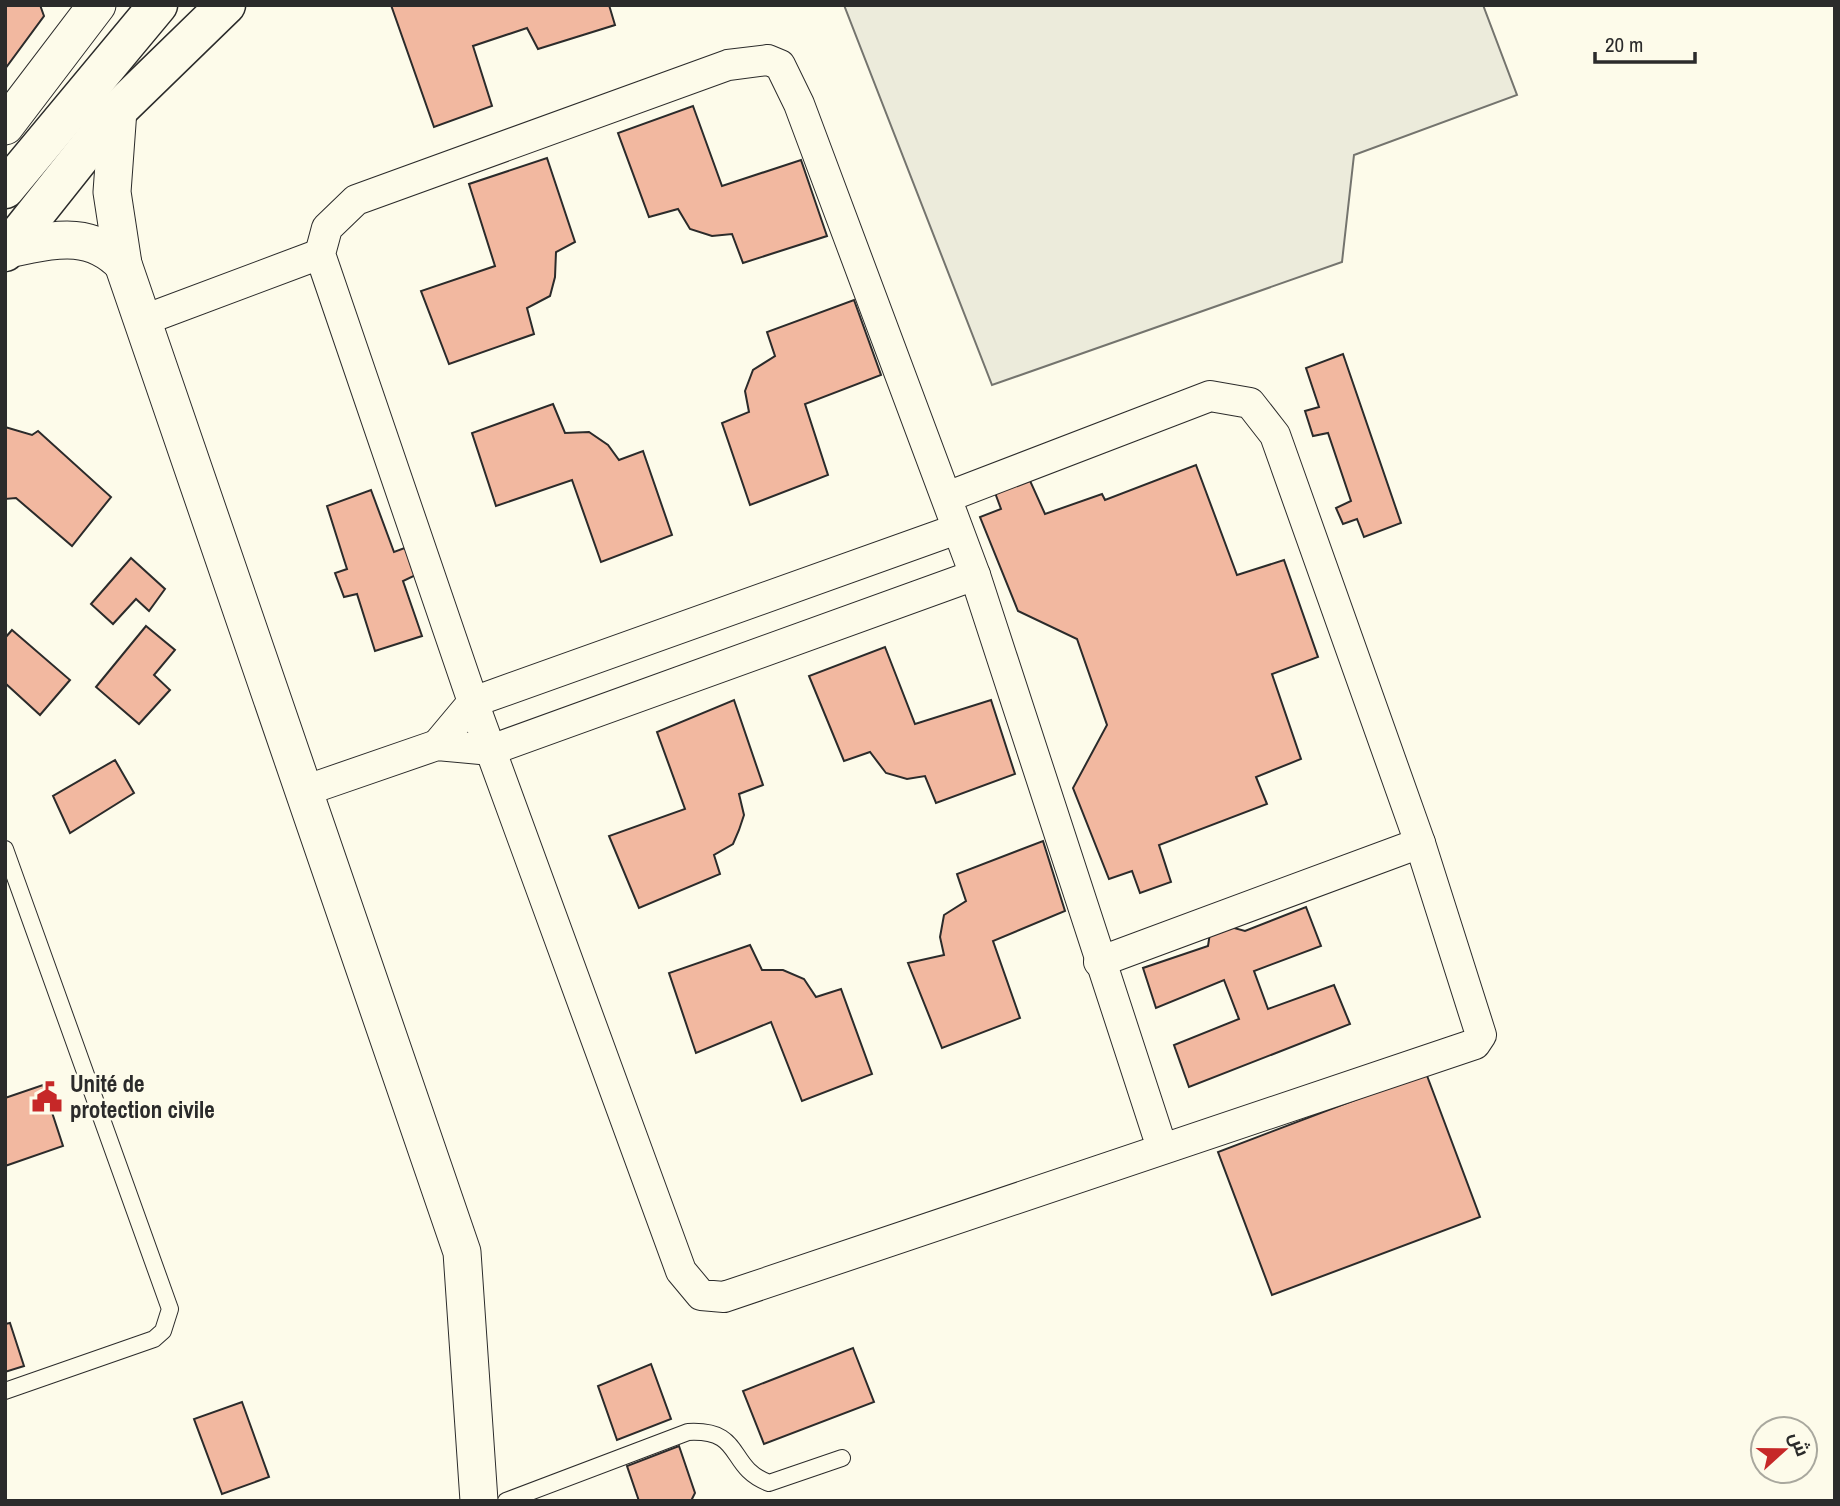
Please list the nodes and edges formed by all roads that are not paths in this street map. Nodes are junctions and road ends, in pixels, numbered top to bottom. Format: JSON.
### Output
{"nodes":[{"id":1,"x":158,"y":5,"type":"edge"},
{"id":2,"x":226,"y":5,"type":"edge"},
{"id":3,"x":84,"y":12,"type":"edge"},
{"id":4,"x":118,"y":110,"type":"junction"},
{"id":5,"x":5,"y":125,"type":"edge"},
{"id":6,"x":5,"y":190,"type":"edge"},
{"id":7,"x":6,"y":251,"type":"edge"},
{"id":8,"x":320,"y":254,"type":"junction"},
{"id":9,"x":123,"y":264,"type":"junction"},
{"id":10,"x":144,"y":320,"type":"junction"},
{"id":11,"x":947,"y":497,"type":"junction"},
{"id":12,"x":957,"y":528,"type":"junction"},
{"id":13,"x":975,"y":575,"type":"junction"},
{"id":14,"x":473,"y":702,"type":"junction"},
{"id":15,"x":438,"y":746,"type":"junction"},
{"id":16,"x":491,"y":750,"type":"junction"},
{"id":17,"x":303,"y":790,"type":"junction"},
{"id":18,"x":1420,"y":843,"type":"junction"},
{"id":19,"x":5,"y":849,"type":"edge"},
{"id":20,"x":1099,"y":962,"type":"junction"},
{"id":21,"x":1162,"y":1147,"type":"junction"},
{"id":22,"x":5,"y":1391,"type":"edge"},
{"id":23,"x":842,"y":1458,"type":"dead end"},
{"id":24,"x":479,"y":1501,"type":"edge"},
{"id":25,"x":506,"y":1501,"type":"edge"}],
"edges":[{"from":1,"to":6,"type":"highway"},
{"from":2,"to":4,"type":"highway"},
{"from":3,"to":5,"type":"street"},
{"from":4,"to":7,"type":"highway"},
{"from":4,"to":9,"type":"street"},
{"from":7,"to":9,"type":"street"},
{"from":8,"to":10,"type":"street"},
{"from":8,"to":11,"type":"street"},
{"from":8,"to":14,"type":"street"},
{"from":9,"to":10,"type":"street"},
{"from":10,"to":17,"type":"street"},
{"from":11,"to":12,"type":"street"},
{"from":11,"to":18,"type":"street"},
{"from":12,"to":13,"type":"street"},
{"from":12,"to":14,"type":"street"},
{"from":13,"to":16,"type":"street"},
{"from":13,"to":20,"type":"street"},
{"from":14,"to":15,"type":"street"},
{"from":14,"to":16,"type":"street"},
{"from":15,"to":16,"type":"street"},
{"from":15,"to":17,"type":"street"},
{"from":16,"to":21,"type":"street"},
{"from":17,"to":24,"type":"street"},
{"from":18,"to":20,"type":"street"},
{"from":18,"to":21,"type":"street"},
{"from":19,"to":22,"type":"lane"},
{"from":20,"to":21,"type":"street"},
{"from":23,"to":25,"type":"lane"}]}
